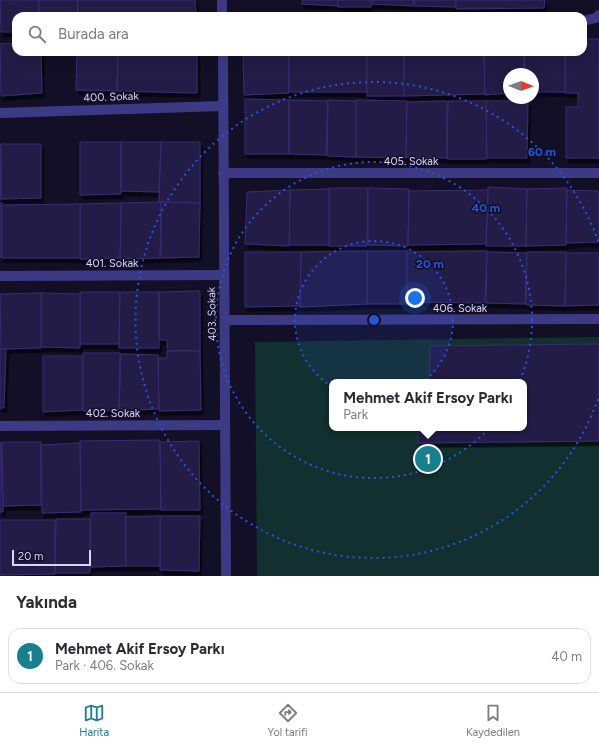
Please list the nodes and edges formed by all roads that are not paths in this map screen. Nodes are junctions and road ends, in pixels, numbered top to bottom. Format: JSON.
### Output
{"nodes":[{"id":1,"x":222,"y":0,"type":"edge"},
{"id":2,"x":222,"y":12,"type":"edge"},
{"id":3,"x":599,"y":15,"type":"edge"},
{"id":4,"x":587,"y":20,"type":"edge"},
{"id":5,"x":223,"y":56,"type":"edge"},
{"id":6,"x":223,"y":106,"type":"junction"},
{"id":7,"x":0,"y":113,"type":"edge"},
{"id":8,"x":223,"y":173,"type":"junction"},
{"id":9,"x":599,"y":173,"type":"edge"},
{"id":10,"x":224,"y":275,"type":"junction"},
{"id":11,"x":0,"y":276,"type":"edge"},
{"id":12,"x":599,"y":319,"type":"edge"},
{"id":13,"x":224,"y":320,"type":"junction"},
{"id":14,"x":225,"y":425,"type":"junction"},
{"id":15,"x":0,"y":426,"type":"edge"},
{"id":16,"x":226,"y":576,"type":"edge"}],
"edges":[{"from":1,"to":2,"type":"street"},
{"from":3,"to":4,"type":"street"},
{"from":5,"to":6,"type":"street","name":"403. Sokak"},
{"from":6,"to":7,"type":"street","name":"400. Sokak"},
{"from":6,"to":8,"type":"street","name":"403. Sokak"},
{"from":8,"to":9,"type":"street","name":"405. Sokak"},
{"from":8,"to":10,"type":"street","name":"403. Sokak"},
{"from":10,"to":11,"type":"street","name":"401. Sokak"},
{"from":10,"to":13,"type":"street","name":"403. Sokak"},
{"from":12,"to":13,"type":"street","name":"406. Sokak"},
{"from":13,"to":14,"type":"street","name":"403. Sokak"},
{"from":14,"to":15,"type":"street","name":"402. Sokak"},
{"from":14,"to":16,"type":"street","name":"403. Sokak"}]}
